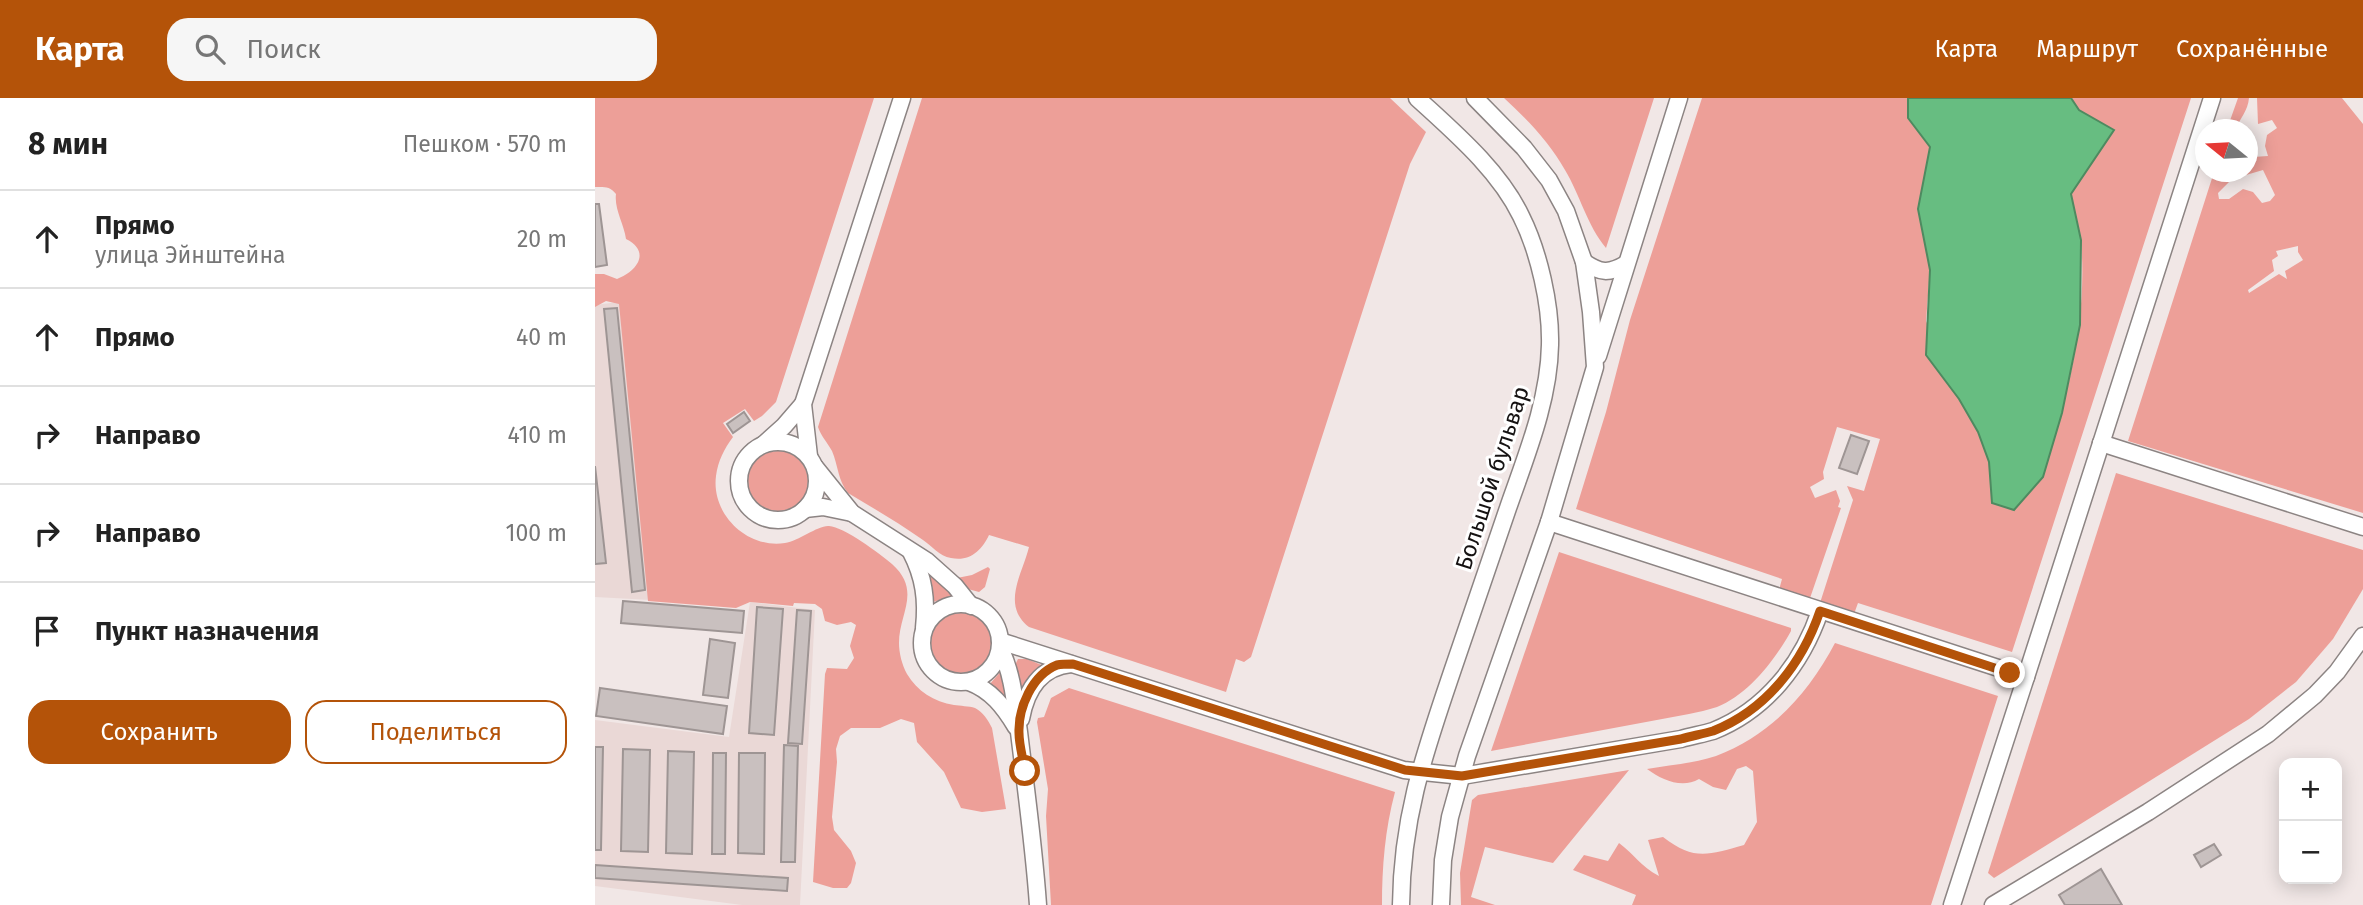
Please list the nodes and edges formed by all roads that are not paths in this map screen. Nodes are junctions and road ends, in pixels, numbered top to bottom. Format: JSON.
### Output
{"nodes":[{"id":1,"x":902,"y":98,"type":"edge"},
{"id":2,"x":1417,"y":98,"type":"edge"},
{"id":3,"x":1475,"y":98,"type":"edge"},
{"id":4,"x":1679,"y":98,"type":"edge"},
{"id":5,"x":2212,"y":98,"type":"edge"},
{"id":6,"x":1584,"y":262,"type":"junction"},
{"id":7,"x":1626,"y":264,"type":"junction"},
{"id":8,"x":1595,"y":367,"type":"junction"},
{"id":9,"x":803,"y":404,"type":"junction"},
{"id":10,"x":2101,"y":443,"type":"junction"},
{"id":11,"x":764,"y":444,"type":"junction"},
{"id":12,"x":811,"y":460,"type":"junction"},
{"id":13,"x":805,"y":509,"type":"junction"},
{"id":14,"x":852,"y":513,"type":"junction"},
{"id":15,"x":1549,"y":522,"type":"junction"},
{"id":16,"x":2363,"y":527,"type":"edge"},
{"id":17,"x":910,"y":550,"type":"junction"},
{"id":18,"x":971,"y":606,"type":"junction"},
{"id":19,"x":1820,"y":611,"type":"junction"},
{"id":20,"x":924,"y":634,"type":"junction"},
{"id":21,"x":2363,"y":636,"type":"edge"},
{"id":22,"x":1000,"y":645,"type":"junction"},
{"id":23,"x":1073,"y":664,"type":"junction"},
{"id":24,"x":2025,"y":677,"type":"junction"},
{"id":25,"x":969,"y":682,"type":"junction"},
{"id":26,"x":1019,"y":732,"type":"junction"},
{"id":27,"x":1419,"y":772,"type":"junction"},
{"id":28,"x":1462,"y":776,"type":"junction"},
{"id":29,"x":1038,"y":905,"type":"edge"},
{"id":30,"x":1401,"y":905,"type":"edge"},
{"id":31,"x":1441,"y":905,"type":"edge"},
{"id":32,"x":1952,"y":905,"type":"edge"},
{"id":33,"x":1993,"y":905,"type":"edge"}],
"edges":[{"from":1,"to":9,"type":"street"},
{"from":2,"to":27,"type":"street","name":"Большой бульвар"},
{"from":3,"to":6,"type":"street"},
{"from":4,"to":7,"type":"street"},
{"from":5,"to":10,"type":"street"},
{"from":6,"to":7,"type":"street"},
{"from":6,"to":8,"type":"street"},
{"from":7,"to":8,"type":"street"},
{"from":8,"to":15,"type":"street"},
{"from":9,"to":11,"type":"street"},
{"from":9,"to":12,"type":"street"},
{"from":10,"to":16,"type":"street"},
{"from":10,"to":24,"type":"street"},
{"from":11,"to":12,"type":"street"},
{"from":11,"to":13,"type":"street"},
{"from":12,"to":13,"type":"street"},
{"from":12,"to":14,"type":"street"},
{"from":13,"to":14,"type":"street"},
{"from":14,"to":17,"type":"street"},
{"from":15,"to":19,"type":"street"},
{"from":15,"to":28,"type":"street"},
{"from":17,"to":18,"type":"street"},
{"from":17,"to":20,"type":"street"},
{"from":18,"to":20,"type":"street"},
{"from":18,"to":22,"type":"street"},
{"from":19,"to":24,"type":"street"},
{"from":19,"to":28,"type":"street"},
{"from":20,"to":25,"type":"street"},
{"from":21,"to":33,"type":"street"},
{"from":22,"to":23,"type":"street"},
{"from":22,"to":25,"type":"street"},
{"from":22,"to":26,"type":"street"},
{"from":23,"to":26,"type":"street"},
{"from":23,"to":27,"type":"street"},
{"from":24,"to":32,"type":"street"},
{"from":25,"to":26,"type":"street"},
{"from":26,"to":29,"type":"street"},
{"from":27,"to":28,"type":"street"},
{"from":27,"to":30,"type":"street","name":"Большой бульвар"},
{"from":28,"to":31,"type":"street"}]}
